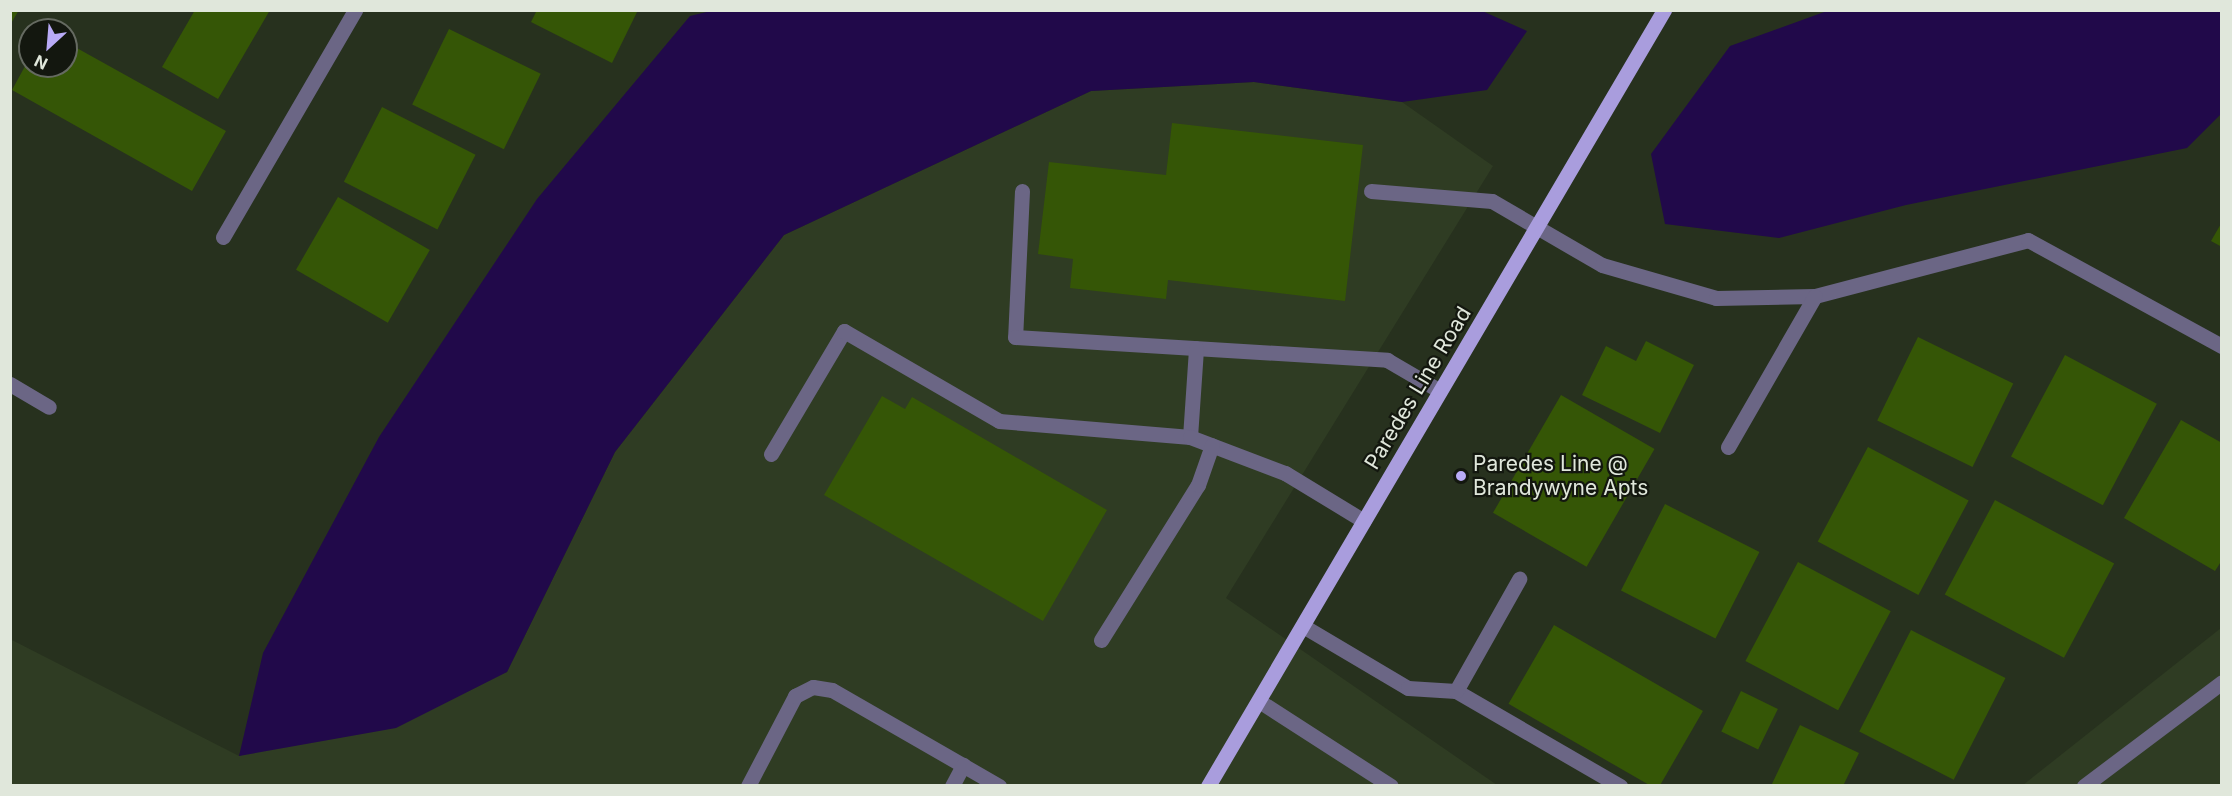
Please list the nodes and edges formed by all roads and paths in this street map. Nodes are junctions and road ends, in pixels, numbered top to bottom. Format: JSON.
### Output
{"nodes":[{"id":1,"x":356,"y":10,"type":"edge"},
{"id":2,"x":1664,"y":10,"type":"edge"},
{"id":3,"x":1371,"y":190,"type":"dead end"},
{"id":4,"x":1022,"y":191,"type":"dead end"},
{"id":5,"x":1537,"y":227,"type":"junction"},
{"id":6,"x":223,"y":237,"type":"dead end"},
{"id":7,"x":1815,"y":296,"type":"junction"},
{"id":8,"x":2222,"y":346,"type":"edge"},
{"id":9,"x":1196,"y":348,"type":"junction"},
{"id":10,"x":10,"y":384,"type":"edge"},
{"id":11,"x":1440,"y":391,"type":"junction"},
{"id":12,"x":49,"y":407,"type":"dead end"},
{"id":13,"x":1190,"y":437,"type":"junction"},
{"id":14,"x":1212,"y":445,"type":"junction"},
{"id":15,"x":1728,"y":447,"type":"dead end"},
{"id":16,"x":771,"y":454,"type":"dead end"},
{"id":17,"x":1364,"y":521,"type":"junction"},
{"id":18,"x":1519,"y":579,"type":"dead end"},
{"id":19,"x":1303,"y":626,"type":"junction"},
{"id":20,"x":1101,"y":640,"type":"dead end"},
{"id":21,"x":2222,"y":682,"type":"edge"},
{"id":22,"x":1456,"y":690,"type":"junction"},
{"id":23,"x":1259,"y":701,"type":"junction"},
{"id":24,"x":963,"y":765,"type":"junction"},
{"id":25,"x":748,"y":786,"type":"edge"},
{"id":26,"x":952,"y":786,"type":"edge"},
{"id":27,"x":999,"y":786,"type":"edge"},
{"id":28,"x":1208,"y":786,"type":"edge"},
{"id":29,"x":1391,"y":786,"type":"edge"},
{"id":30,"x":1620,"y":786,"type":"edge"},
{"id":31,"x":2084,"y":786,"type":"edge"}],
"edges":[{"from":1,"to":6,"type":"street"},
{"from":2,"to":5,"type":"main road","name":"Paredes Line Road"},
{"from":3,"to":5,"type":"street"},
{"from":4,"to":9,"type":"street"},
{"from":5,"to":7,"type":"street"},
{"from":5,"to":11,"type":"main road","name":"Paredes Line Road"},
{"from":7,"to":8,"type":"street"},
{"from":7,"to":15,"type":"street"},
{"from":9,"to":11,"type":"street"},
{"from":9,"to":13,"type":"street"},
{"from":10,"to":12,"type":"street"},
{"from":11,"to":17,"type":"main road","name":"Paredes Line Road"},
{"from":13,"to":14,"type":"street"},
{"from":13,"to":16,"type":"street"},
{"from":14,"to":17,"type":"street"},
{"from":14,"to":20,"type":"street"},
{"from":17,"to":19,"type":"main road","name":"Paredes Line Road"},
{"from":18,"to":22,"type":"street"},
{"from":19,"to":22,"type":"street"},
{"from":19,"to":23,"type":"main road","name":"Paredes Line Road"},
{"from":21,"to":31,"type":"street"},
{"from":22,"to":30,"type":"street"},
{"from":23,"to":28,"type":"main road","name":"Paredes Line Road"},
{"from":23,"to":29,"type":"street"},
{"from":24,"to":25,"type":"street"},
{"from":24,"to":26,"type":"street"},
{"from":24,"to":27,"type":"street"}]}
